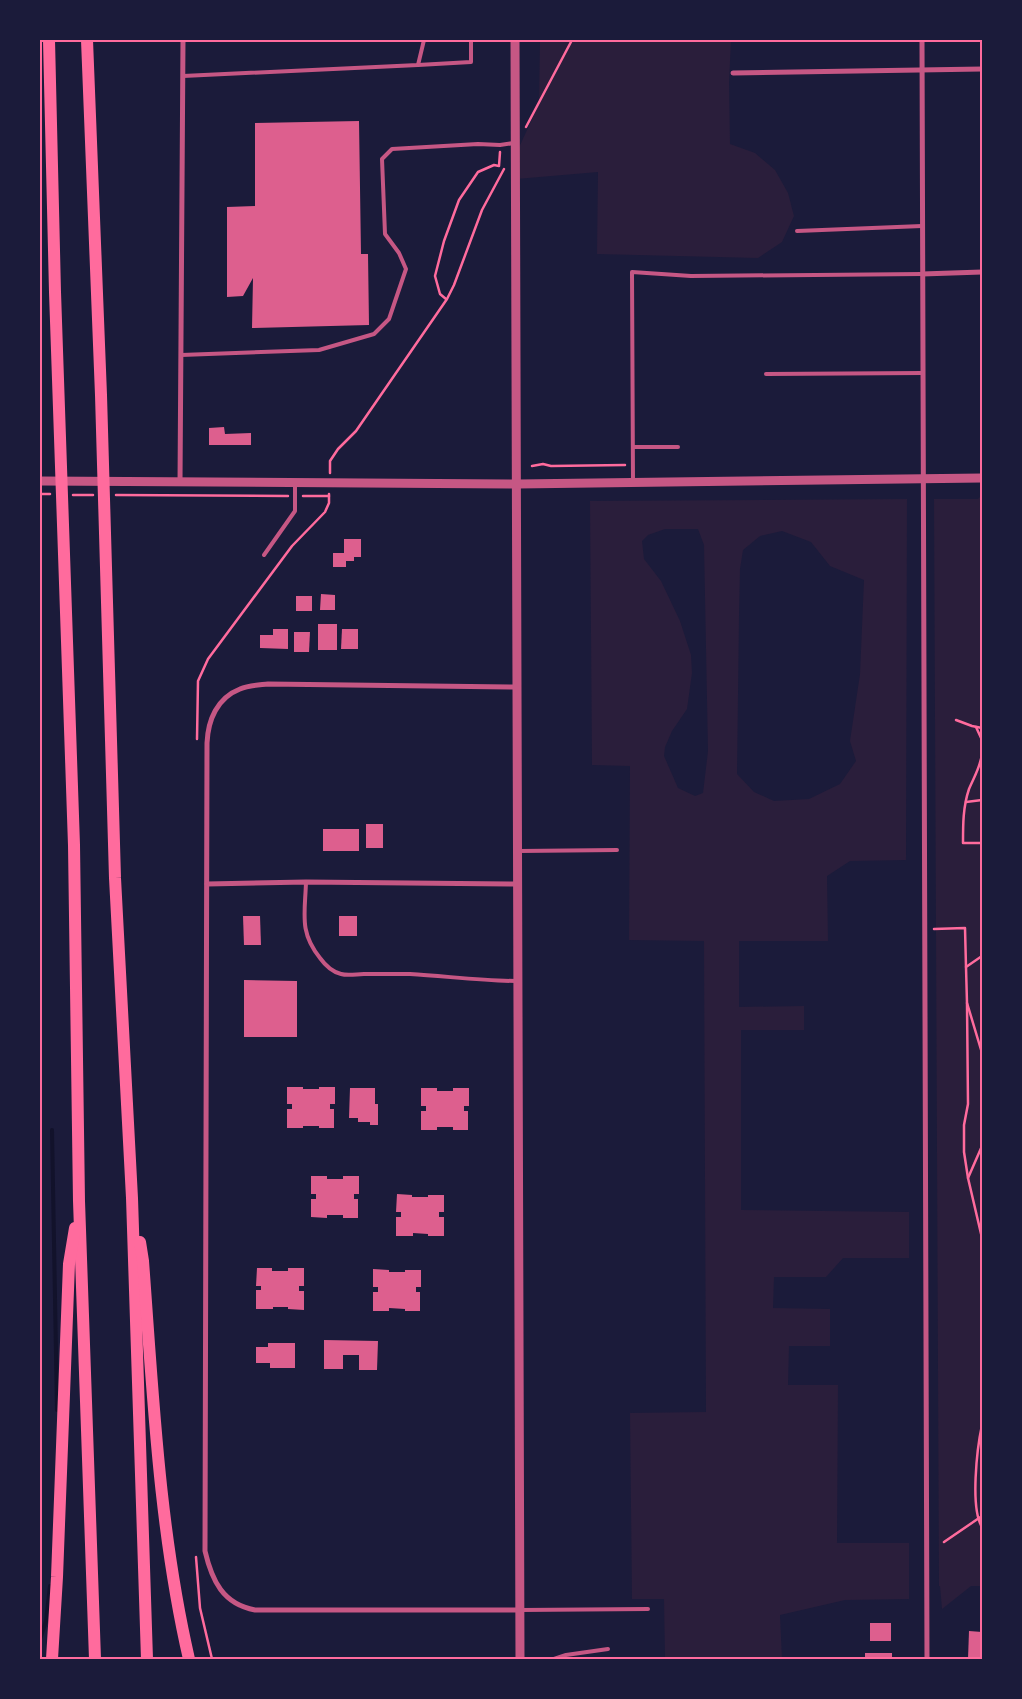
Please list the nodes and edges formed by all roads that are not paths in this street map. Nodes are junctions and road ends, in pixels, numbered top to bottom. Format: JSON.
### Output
{"nodes":[{"id":1,"x":47,"y":40,"type":"edge"},
{"id":2,"x":87,"y":40,"type":"edge"},
{"id":3,"x":183,"y":40,"type":"edge"},
{"id":4,"x":424,"y":40,"type":"edge"},
{"id":5,"x":471,"y":40,"type":"edge"},
{"id":6,"x":515,"y":40,"type":"edge"},
{"id":7,"x":922,"y":40,"type":"edge"},
{"id":8,"x":418,"y":65,"type":"junction"},
{"id":9,"x":982,"y":69,"type":"edge"},
{"id":10,"x":922,"y":70,"type":"junction"},
{"id":11,"x":733,"y":72,"type":"dead end"},
{"id":12,"x":183,"y":76,"type":"junction"},
{"id":13,"x":516,"y":143,"type":"junction"},
{"id":14,"x":922,"y":226,"type":"junction"},
{"id":15,"x":797,"y":231,"type":"dead end"},
{"id":16,"x":982,"y":272,"type":"edge"},
{"id":17,"x":922,"y":274,"type":"junction"},
{"id":18,"x":181,"y":355,"type":"junction"},
{"id":19,"x":923,"y":373,"type":"junction"},
{"id":20,"x":766,"y":374,"type":"dead end"},
{"id":21,"x":633,"y":447,"type":"junction"},
{"id":22,"x":678,"y":447,"type":"dead end"},
{"id":23,"x":982,"y":478,"type":"edge"},
{"id":24,"x":924,"y":479,"type":"junction"},
{"id":25,"x":40,"y":481,"type":"edge"},
{"id":26,"x":296,"y":481,"type":"junction"},
{"id":27,"x":633,"y":482,"type":"junction"},
{"id":28,"x":180,"y":483,"type":"junction"},
{"id":29,"x":518,"y":484,"type":"junction"},
{"id":30,"x":264,"y":555,"type":"dead end"},
{"id":31,"x":518,"y":688,"type":"junction"},
{"id":32,"x":617,"y":850,"type":"dead end"},
{"id":33,"x":519,"y":851,"type":"junction"},
{"id":34,"x":306,"y":882,"type":"junction"},
{"id":35,"x":207,"y":884,"type":"junction"},
{"id":36,"x":518,"y":884,"type":"junction"},
{"id":37,"x":519,"y":981,"type":"junction"},
{"id":38,"x":132,"y":1198,"type":"junction"},
{"id":39,"x":80,"y":1200,"type":"junction"},
{"id":40,"x":521,"y":1610,"type":"junction"},
{"id":41,"x":648,"y":1610,"type":"dead end"},
{"id":42,"x":608,"y":1649,"type":"dead end"},
{"id":43,"x":52,"y":1659,"type":"edge"},
{"id":44,"x":95,"y":1659,"type":"edge"},
{"id":45,"x":147,"y":1659,"type":"edge"},
{"id":46,"x":189,"y":1659,"type":"edge"},
{"id":47,"x":520,"y":1659,"type":"edge"},
{"id":48,"x":540,"y":1659,"type":"edge"},
{"id":49,"x":927,"y":1659,"type":"edge"}],
"edges":[{"from":1,"to":39,"type":"highway"},
{"from":2,"to":38,"type":"highway"},
{"from":3,"to":12,"type":"street"},
{"from":4,"to":8,"type":"lane"},
{"from":5,"to":8,"type":"lane"},
{"from":6,"to":13,"type":"street"},
{"from":7,"to":10,"type":"street"},
{"from":8,"to":12,"type":"lane"},
{"from":9,"to":10,"type":"street"},
{"from":10,"to":11,"type":"street"},
{"from":10,"to":14,"type":"street"},
{"from":12,"to":18,"type":"street"},
{"from":13,"to":18,"type":"lane"},
{"from":13,"to":29,"type":"street"},
{"from":14,"to":15,"type":"lane"},
{"from":14,"to":17,"type":"street"},
{"from":16,"to":17,"type":"street"},
{"from":17,"to":19,"type":"street"},
{"from":17,"to":21,"type":"lane"},
{"from":18,"to":28,"type":"street"},
{"from":19,"to":20,"type":"lane"},
{"from":19,"to":24,"type":"street"},
{"from":21,"to":22,"type":"lane"},
{"from":21,"to":27,"type":"lane"},
{"from":23,"to":24,"type":"street"},
{"from":24,"to":27,"type":"street"},
{"from":24,"to":49,"type":"street"},
{"from":25,"to":28,"type":"street"},
{"from":26,"to":28,"type":"street"},
{"from":26,"to":29,"type":"street"},
{"from":26,"to":30,"type":"lane"},
{"from":27,"to":29,"type":"street"},
{"from":29,"to":31,"type":"street"},
{"from":31,"to":33,"type":"street"},
{"from":31,"to":35,"type":"street"},
{"from":32,"to":33,"type":"lane"},
{"from":33,"to":36,"type":"street"},
{"from":34,"to":35,"type":"street"},
{"from":34,"to":36,"type":"street"},
{"from":34,"to":37,"type":"lane"},
{"from":35,"to":40,"type":"street"},
{"from":36,"to":37,"type":"street"},
{"from":37,"to":40,"type":"street"},
{"from":38,"to":45,"type":"highway"},
{"from":38,"to":46,"type":"highway"},
{"from":39,"to":43,"type":"highway"},
{"from":39,"to":44,"type":"highway"},
{"from":40,"to":41,"type":"lane"},
{"from":40,"to":47,"type":"street"},
{"from":42,"to":48,"type":"lane"}]}
